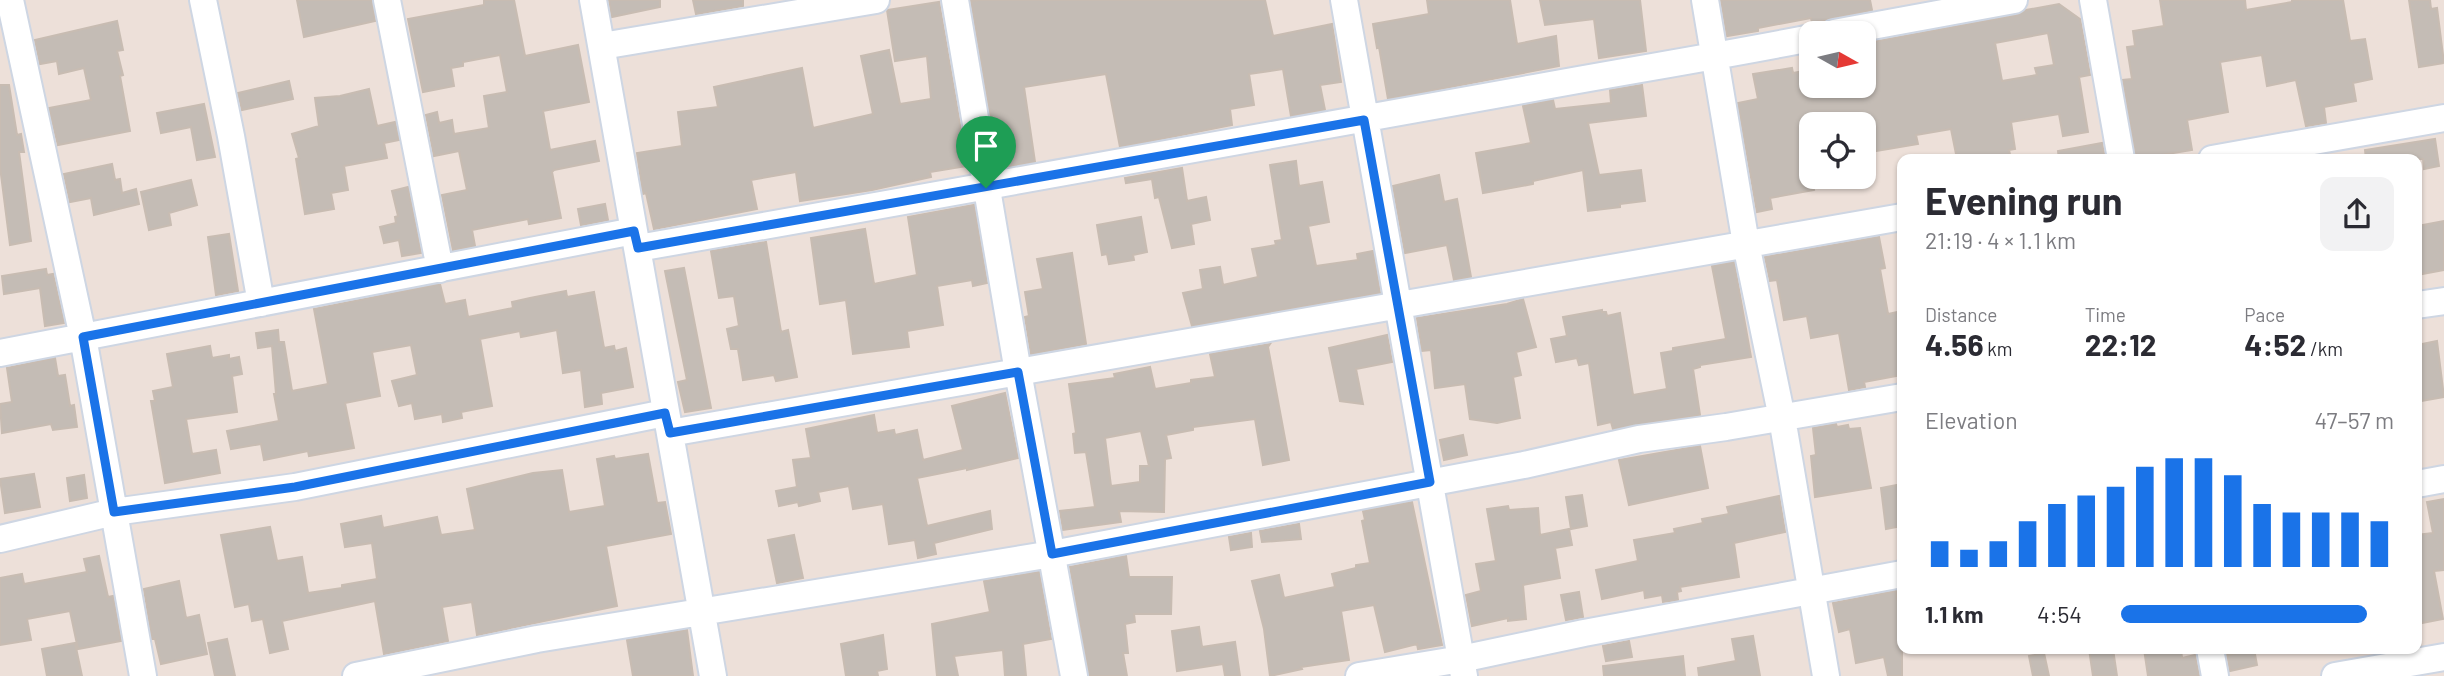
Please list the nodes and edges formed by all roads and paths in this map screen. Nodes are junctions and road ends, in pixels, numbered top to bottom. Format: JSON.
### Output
{"nodes":[{"id":1,"x":10,"y":0,"type":"edge"},
{"id":2,"x":202,"y":0,"type":"edge"},
{"id":3,"x":387,"y":0,"type":"edge"},
{"id":4,"x":593,"y":0,"type":"edge"},
{"id":5,"x":876,"y":0,"type":"edge"},
{"id":6,"x":955,"y":0,"type":"edge"},
{"id":7,"x":1344,"y":0,"type":"edge"},
{"id":8,"x":1705,"y":0,"type":"edge"},
{"id":9,"x":2014,"y":0,"type":"edge"},
{"id":10,"x":2093,"y":0,"type":"edge"},
{"id":11,"x":1876,"y":25,"type":"edge"},
{"id":12,"x":1799,"y":40,"type":"edge"},
{"id":13,"x":602,"y":46,"type":"junction"},
{"id":14,"x":1714,"y":58,"type":"junction"},
{"id":15,"x":2444,"y":118,"type":"edge"},
{"id":16,"x":1364,"y":120,"type":"junction"},
{"id":17,"x":2120,"y":154,"type":"edge"},
{"id":18,"x":2240,"y":154,"type":"edge"},
{"id":19,"x":986,"y":188,"type":"junction"},
{"id":20,"x":1897,"y":218,"type":"edge"},
{"id":21,"x":636,"y":239,"type":"junction"},
{"id":22,"x":1746,"y":244,"type":"junction"},
{"id":23,"x":440,"y":269,"type":"junction"},
{"id":24,"x":2444,"y":301,"type":"edge"},
{"id":25,"x":261,"y":303,"type":"junction"},
{"id":26,"x":2422,"y":305,"type":"edge"},
{"id":27,"x":1399,"y":307,"type":"junction"},
{"id":28,"x":83,"y":337,"type":"junction"},
{"id":29,"x":0,"y":353,"type":"edge"},
{"id":30,"x":1018,"y":372,"type":"junction"},
{"id":31,"x":1897,"y":398,"type":"edge"},
{"id":32,"x":1782,"y":418,"type":"junction"},
{"id":33,"x":667,"y":423,"type":"junction"},
{"id":34,"x":2444,"y":479,"type":"edge"},
{"id":35,"x":1430,"y":482,"type":"junction"},
{"id":36,"x":2422,"y":483,"type":"edge"},
{"id":37,"x":114,"y":512,"type":"junction"},
{"id":38,"x":0,"y":539,"type":"edge"},
{"id":39,"x":1052,"y":554,"type":"junction"},
{"id":40,"x":1897,"y":576,"type":"edge"},
{"id":41,"x":1812,"y":590,"type":"junction"},
{"id":42,"x":701,"y":610,"type":"junction"},
{"id":43,"x":2211,"y":654,"type":"edge"},
{"id":44,"x":2444,"y":657,"type":"edge"},
{"id":45,"x":1462,"y":667,"type":"edge"},
{"id":46,"x":143,"y":676,"type":"edge"},
{"id":47,"x":356,"y":676,"type":"edge"},
{"id":48,"x":713,"y":676,"type":"edge"},
{"id":49,"x":1074,"y":676,"type":"edge"},
{"id":50,"x":1359,"y":676,"type":"edge"},
{"id":51,"x":1826,"y":676,"type":"edge"},
{"id":52,"x":2215,"y":676,"type":"edge"},
{"id":53,"x":2335,"y":676,"type":"edge"}],
"edges":[{"from":1,"to":28,"type":"street"},
{"from":2,"to":25,"type":"street"},
{"from":3,"to":23,"type":"street"},
{"from":4,"to":13,"type":"street"},
{"from":5,"to":13,"type":"street"},
{"from":6,"to":19,"type":"street"},
{"from":7,"to":16,"type":"street"},
{"from":8,"to":14,"type":"street"},
{"from":9,"to":11,"type":"street"},
{"from":10,"to":17,"type":"street"},
{"from":12,"to":14,"type":"street"},
{"from":13,"to":21,"type":"street"},
{"from":14,"to":16,"type":"street"},
{"from":14,"to":22,"type":"street"},
{"from":15,"to":18,"type":"street"},
{"from":16,"to":19,"type":"street"},
{"from":16,"to":27,"type":"street"},
{"from":19,"to":21,"type":"street"},
{"from":19,"to":30,"type":"street"},
{"from":20,"to":22,"type":"street"},
{"from":21,"to":23,"type":"street"},
{"from":21,"to":33,"type":"street"},
{"from":22,"to":27,"type":"street"},
{"from":22,"to":32,"type":"street"},
{"from":23,"to":25,"type":"street"},
{"from":24,"to":26,"type":"street"},
{"from":25,"to":28,"type":"street"},
{"from":27,"to":30,"type":"street"},
{"from":27,"to":35,"type":"street"},
{"from":28,"to":29,"type":"street"},
{"from":28,"to":37,"type":"street"},
{"from":30,"to":33,"type":"street"},
{"from":30,"to":39,"type":"street"},
{"from":31,"to":32,"type":"street"},
{"from":32,"to":35,"type":"street"},
{"from":32,"to":41,"type":"street"},
{"from":33,"to":37,"type":"street"},
{"from":33,"to":42,"type":"street"},
{"from":34,"to":36,"type":"street"},
{"from":35,"to":39,"type":"street"},
{"from":35,"to":45,"type":"street"},
{"from":37,"to":38,"type":"street"},
{"from":37,"to":46,"type":"street"},
{"from":39,"to":42,"type":"street"},
{"from":39,"to":49,"type":"street"},
{"from":40,"to":41,"type":"street"},
{"from":41,"to":45,"type":"street"},
{"from":41,"to":51,"type":"street"},
{"from":42,"to":47,"type":"street"},
{"from":42,"to":48,"type":"street"},
{"from":43,"to":52,"type":"street"},
{"from":44,"to":53,"type":"street"},
{"from":45,"to":50,"type":"street"}]}
